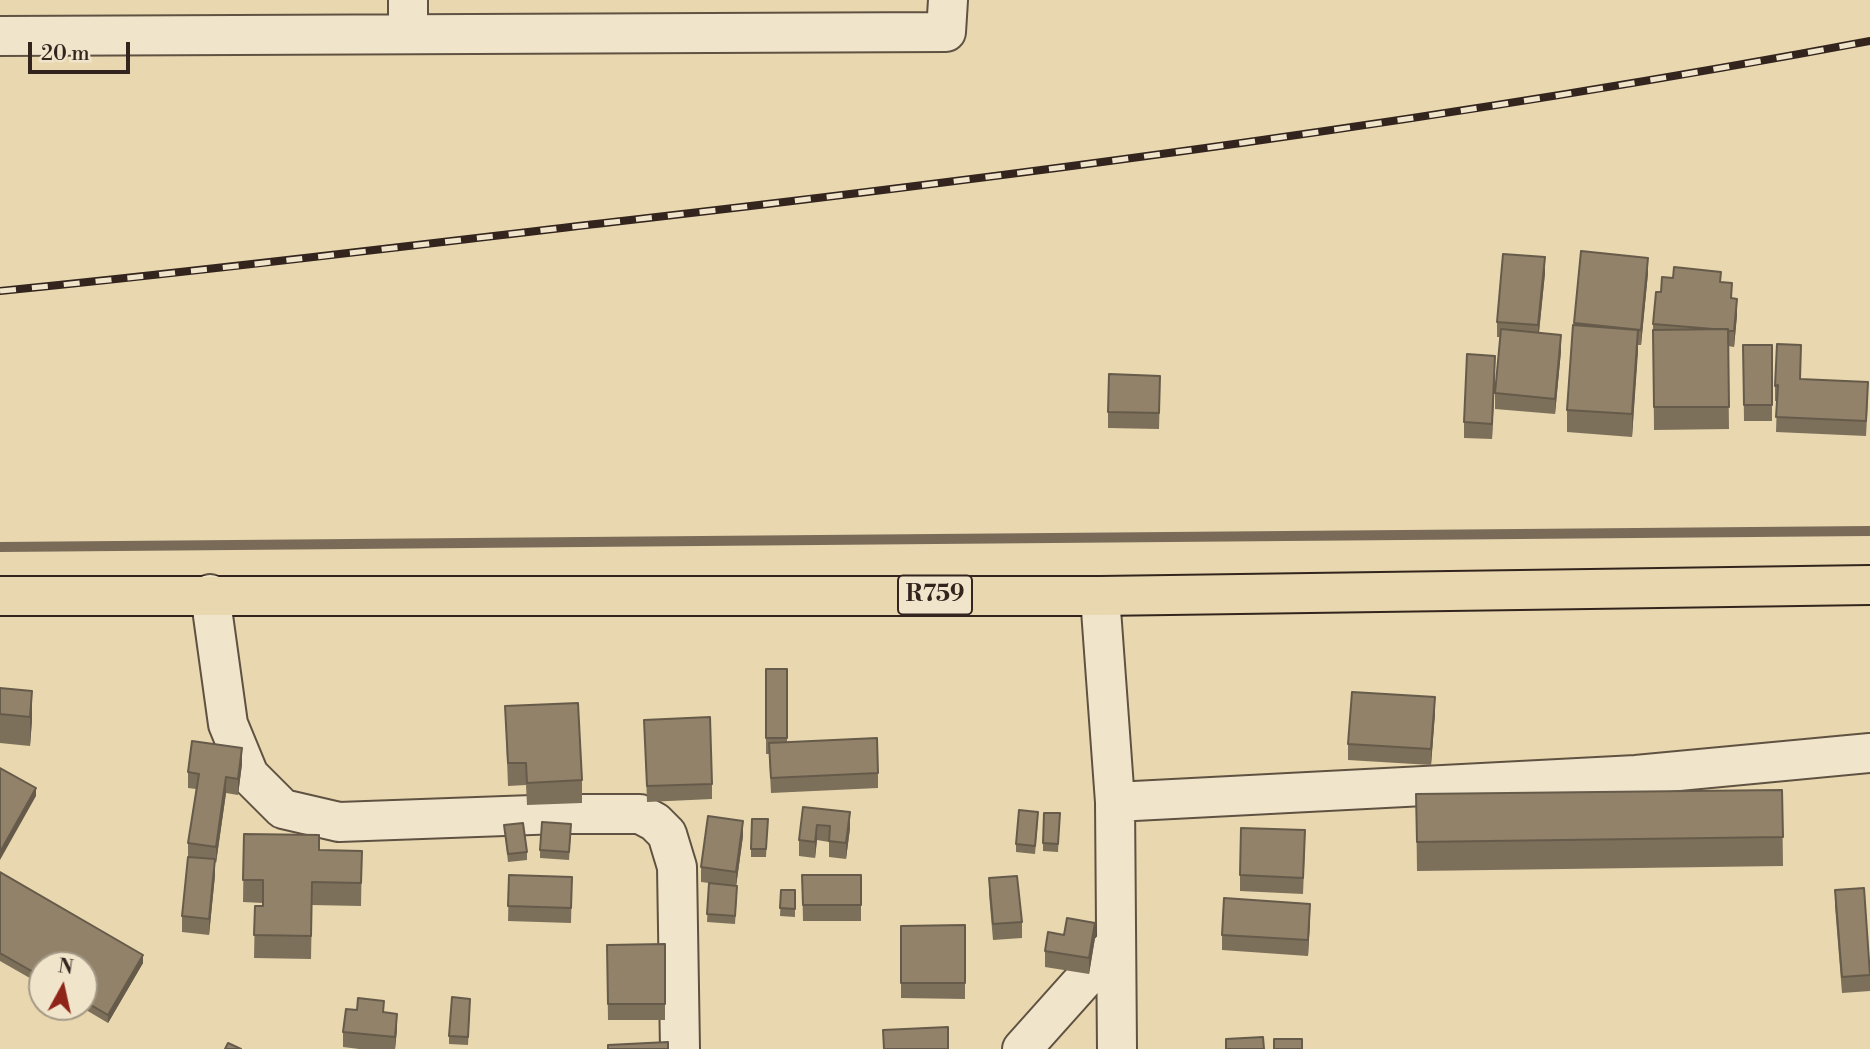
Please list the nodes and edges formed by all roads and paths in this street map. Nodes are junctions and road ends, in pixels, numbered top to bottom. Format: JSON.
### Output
{"nodes":[{"id":1,"x":947,"y":0,"type":"edge"},
{"id":2,"x":408,"y":17,"type":"edge"},
{"id":3,"x":0,"y":36,"type":"edge"},
{"id":4,"x":1870,"y":585,"type":"edge"},
{"id":5,"x":210,"y":594,"type":"junction"},
{"id":6,"x":0,"y":596,"type":"edge"},
{"id":7,"x":1100,"y":596,"type":"junction"},
{"id":8,"x":1870,"y":753,"type":"edge"},
{"id":9,"x":1115,"y":802,"type":"junction"},
{"id":10,"x":1114,"y":946,"type":"junction"},
{"id":11,"x":680,"y":1049,"type":"edge"},
{"id":12,"x":1022,"y":1049,"type":"edge"},
{"id":13,"x":1116,"y":1049,"type":"edge"}],
"edges":[{"from":1,"to":2,"type":"street"},
{"from":2,"to":3,"type":"street"},
{"from":4,"to":7,"type":"main road","number":"R759"},
{"from":5,"to":6,"type":"main road","number":"R759"},
{"from":5,"to":7,"type":"main road","number":"R759"},
{"from":5,"to":11,"type":"street"},
{"from":7,"to":9,"type":"street"},
{"from":8,"to":9,"type":"street"},
{"from":9,"to":10,"type":"street"},
{"from":10,"to":12,"type":"street"},
{"from":10,"to":13,"type":"street"}]}
